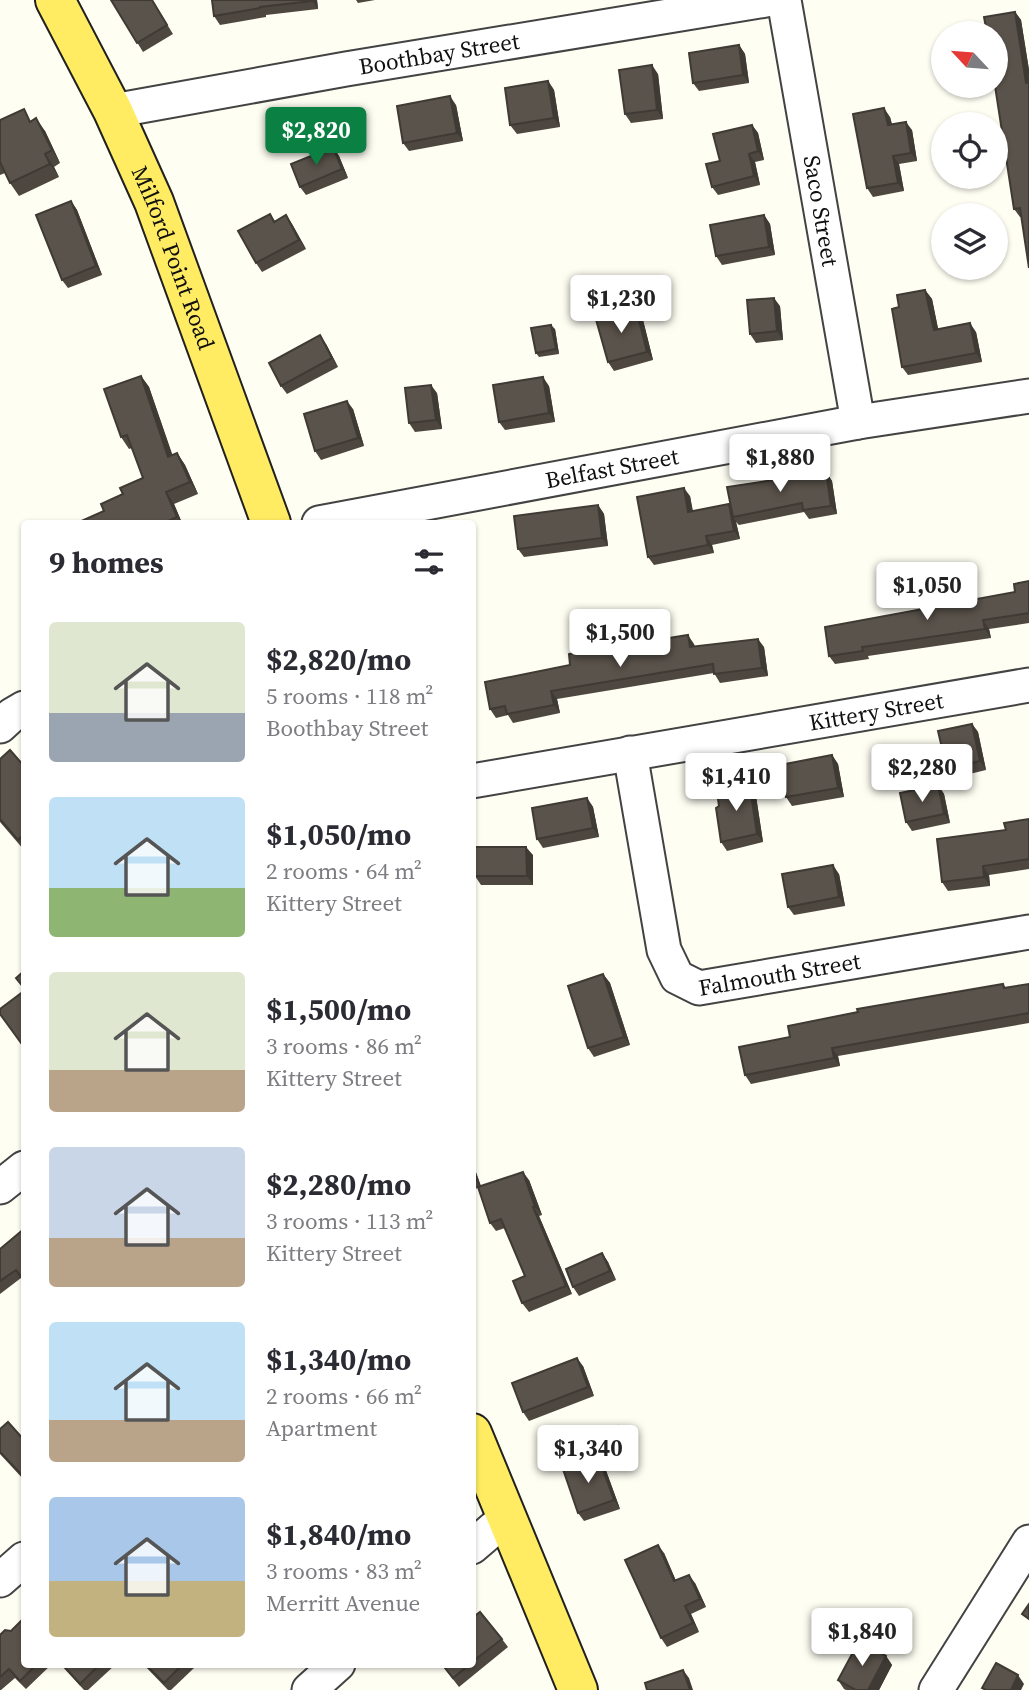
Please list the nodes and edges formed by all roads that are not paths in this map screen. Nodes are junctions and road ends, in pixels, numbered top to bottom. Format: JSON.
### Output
{"nodes":[{"id":1,"x":54,"y":0,"type":"edge"},
{"id":2,"x":766,"y":0,"type":"edge"},
{"id":3,"x":784,"y":0,"type":"edge"},
{"id":4,"x":625,"y":12,"type":"edge"},
{"id":5,"x":113,"y":111,"type":"junction"},
{"id":6,"x":1029,"y":396,"type":"edge"},
{"id":7,"x":858,"y":422,"type":"junction"},
{"id":8,"x":270,"y":520,"type":"edge"},
{"id":9,"x":334,"y":520,"type":"edge"},
{"id":10,"x":1029,"y":685,"type":"edge"},
{"id":11,"x":21,"y":710,"type":"edge"},
{"id":12,"x":0,"y":726,"type":"edge"},
{"id":13,"x":630,"y":753,"type":"junction"},
{"id":14,"x":476,"y":780,"type":"edge"},
{"id":15,"x":1029,"y":932,"type":"edge"},
{"id":16,"x":21,"y":1170,"type":"edge"},
{"id":17,"x":0,"y":1186,"type":"edge"},
{"id":18,"x":476,"y":1443,"type":"edge"},
{"id":19,"x":507,"y":1517,"type":"junction"},
{"id":20,"x":1029,"y":1542,"type":"edge"},
{"id":21,"x":476,"y":1544,"type":"edge"},
{"id":22,"x":21,"y":1562,"type":"edge"},
{"id":23,"x":0,"y":1580,"type":"edge"},
{"id":24,"x":334,"y":1668,"type":"edge"},
{"id":25,"x":309,"y":1690,"type":"edge"},
{"id":26,"x":578,"y":1690,"type":"edge"},
{"id":27,"x":936,"y":1690,"type":"edge"}],
"edges":[{"from":1,"to":5,"type":"main road","name":"Milford Point Road"},
{"from":2,"to":4,"type":"street","name":"Boothbay Street"},
{"from":3,"to":7,"type":"street","name":"Saco Street"},
{"from":4,"to":5,"type":"street","name":"Boothbay Street"},
{"from":5,"to":8,"type":"main road","name":"Milford Point Road"},
{"from":6,"to":7,"type":"street","name":"Belfast Street"},
{"from":7,"to":9,"type":"street","name":"Belfast Street"},
{"from":10,"to":13,"type":"street","name":"Kittery Street"},
{"from":11,"to":12,"type":"street"},
{"from":13,"to":14,"type":"street","name":"Kittery Street"},
{"from":13,"to":15,"type":"street","name":"Falmouth Street"},
{"from":16,"to":17,"type":"street"},
{"from":18,"to":19,"type":"main road"},
{"from":19,"to":21,"type":"street"},
{"from":19,"to":26,"type":"main road"},
{"from":20,"to":27,"type":"street"},
{"from":22,"to":23,"type":"street"},
{"from":24,"to":25,"type":"street"}]}
